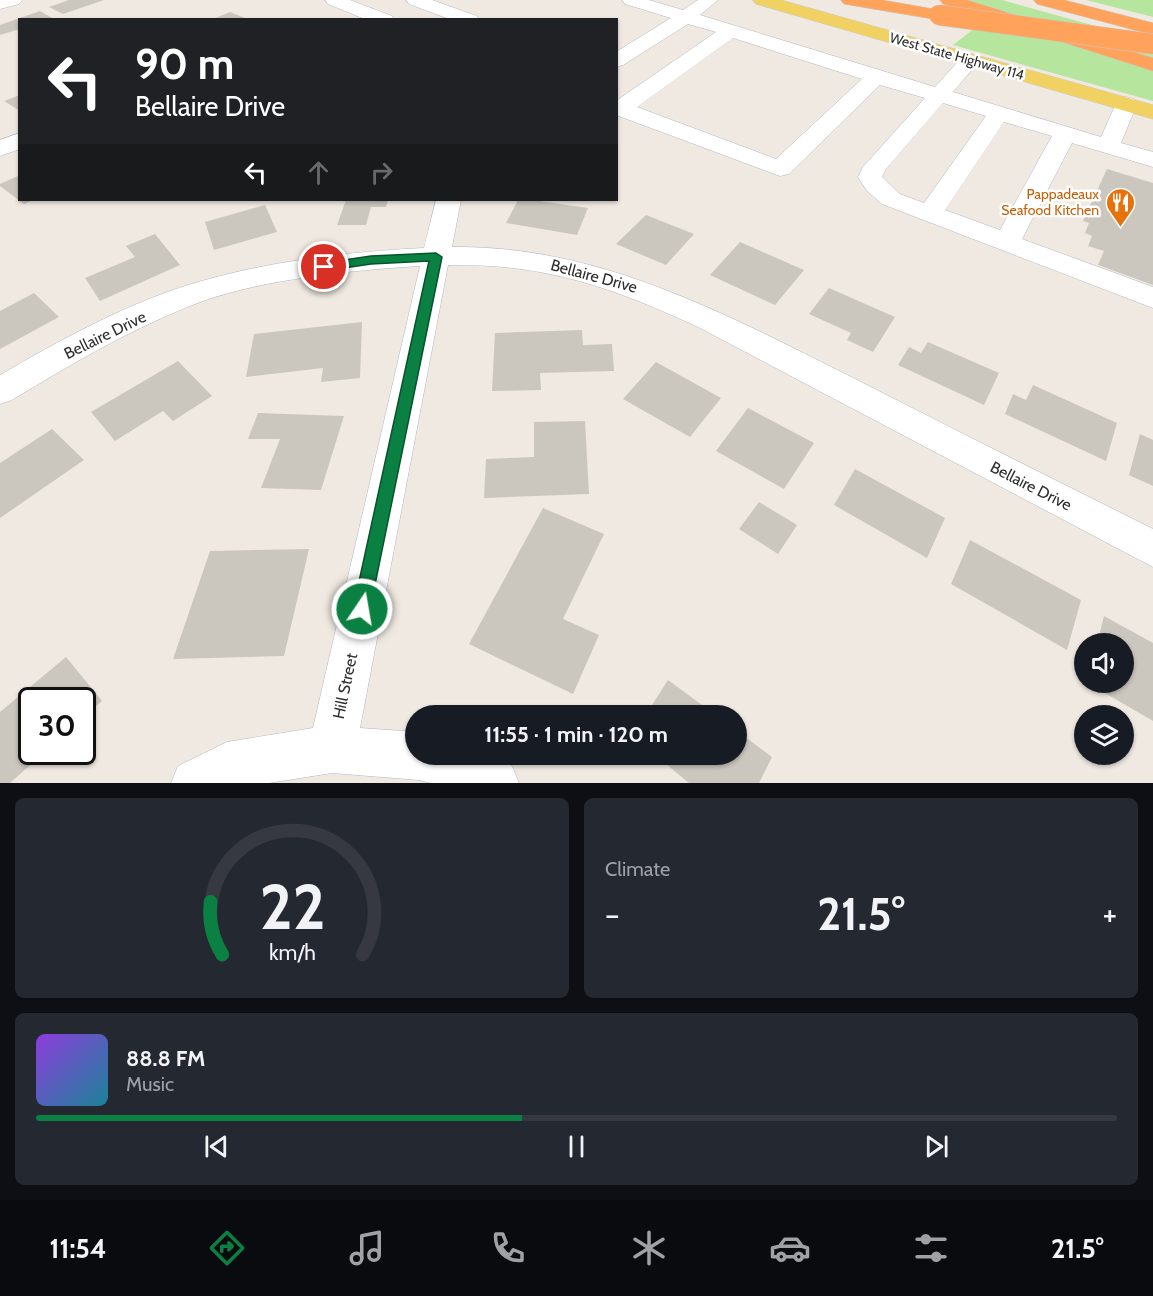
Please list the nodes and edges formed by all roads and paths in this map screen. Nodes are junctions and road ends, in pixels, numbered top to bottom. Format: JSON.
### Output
{"nodes":[{"id":1,"x":13,"y":0,"type":"edge"},
{"id":2,"x":415,"y":0,"type":"edge"},
{"id":3,"x":710,"y":0,"type":"edge"},
{"id":4,"x":762,"y":0,"type":"edge"},
{"id":5,"x":850,"y":0,"type":"edge"},
{"id":6,"x":883,"y":0,"type":"edge"},
{"id":7,"x":1043,"y":0,"type":"edge"},
{"id":8,"x":339,"y":1,"type":"edge"},
{"id":9,"x":0,"y":4,"type":"edge"},
{"id":10,"x":634,"y":6,"type":"edge"},
{"id":11,"x":944,"y":7,"type":"edge"},
{"id":12,"x":686,"y":17,"type":"junction"},
{"id":13,"x":380,"y":18,"type":"edge"},
{"id":14,"x":464,"y":18,"type":"edge"},
{"id":15,"x":1153,"y":29,"type":"edge"},
{"id":16,"x":730,"y":31,"type":"junction"},
{"id":17,"x":1153,"y":44,"type":"edge"},
{"id":18,"x":618,"y":60,"type":"edge"},
{"id":19,"x":970,"y":60,"type":"junction"},
{"id":20,"x":1153,"y":65,"type":"edge"},
{"id":21,"x":876,"y":77,"type":"junction"},
{"id":22,"x":939,"y":95,"type":"junction"},
{"id":23,"x":1126,"y":104,"type":"junction"},
{"id":24,"x":618,"y":108,"type":"edge"},
{"id":25,"x":1153,"y":112,"type":"edge"},
{"id":26,"x":999,"y":113,"type":"junction"},
{"id":27,"x":1065,"y":133,"type":"junction"},
{"id":28,"x":18,"y":141,"type":"edge"},
{"id":29,"x":1108,"y":146,"type":"junction"},
{"id":30,"x":0,"y":149,"type":"edge"},
{"id":31,"x":1153,"y":160,"type":"edge"},
{"id":32,"x":448,"y":201,"type":"edge"},
{"id":33,"x":930,"y":213,"type":"junction"},
{"id":34,"x":1007,"y":242,"type":"junction"},
{"id":35,"x":436,"y":257,"type":"junction"},
{"id":36,"x":1153,"y":298,"type":"edge"},
{"id":37,"x":0,"y":391,"type":"edge"},
{"id":38,"x":1153,"y":549,"type":"edge"},
{"id":39,"x":332,"y":749,"type":"junction"},
{"id":40,"x":195,"y":783,"type":"edge"},
{"id":41,"x":495,"y":783,"type":"edge"}],
"edges":[{"from":1,"to":9,"type":"street"},
{"from":2,"to":14,"type":"street"},
{"from":3,"to":12,"type":"street"},
{"from":4,"to":19,"type":"main road","name":"West State Highway 114"},
{"from":5,"to":11,"type":"highway"},
{"from":6,"to":11,"type":"highway"},
{"from":7,"to":15,"type":"highway"},
{"from":8,"to":13,"type":"street"},
{"from":10,"to":12,"type":"street"},
{"from":11,"to":17,"type":"highway","bridge":true},
{"from":11,"to":20,"type":"highway"},
{"from":12,"to":16,"type":"street"},
{"from":12,"to":18,"type":"street"},
{"from":16,"to":21,"type":"street"},
{"from":16,"to":24,"type":"street"},
{"from":19,"to":22,"type":"street"},
{"from":19,"to":23,"type":"main road","name":"West State Highway 114"},
{"from":21,"to":22,"type":"street"},
{"from":21,"to":24,"type":"street"},
{"from":22,"to":26,"type":"street"},
{"from":22,"to":33,"type":"street"},
{"from":23,"to":25,"type":"main road","name":"West State Highway 114"},
{"from":23,"to":29,"type":"street"},
{"from":26,"to":27,"type":"street"},
{"from":26,"to":33,"type":"street"},
{"from":27,"to":29,"type":"street"},
{"from":27,"to":34,"type":"street"},
{"from":28,"to":30,"type":"street"},
{"from":29,"to":31,"type":"street"},
{"from":32,"to":35,"type":"street","name":"Hill Street"},
{"from":33,"to":34,"type":"street"},
{"from":34,"to":36,"type":"street"},
{"from":35,"to":37,"type":"street","name":"Bellaire Drive"},
{"from":35,"to":38,"type":"street","name":"Bellaire Drive"},
{"from":35,"to":39,"type":"street","name":"Hill Street"},
{"from":39,"to":40,"type":"street"},
{"from":39,"to":41,"type":"street"}]}
